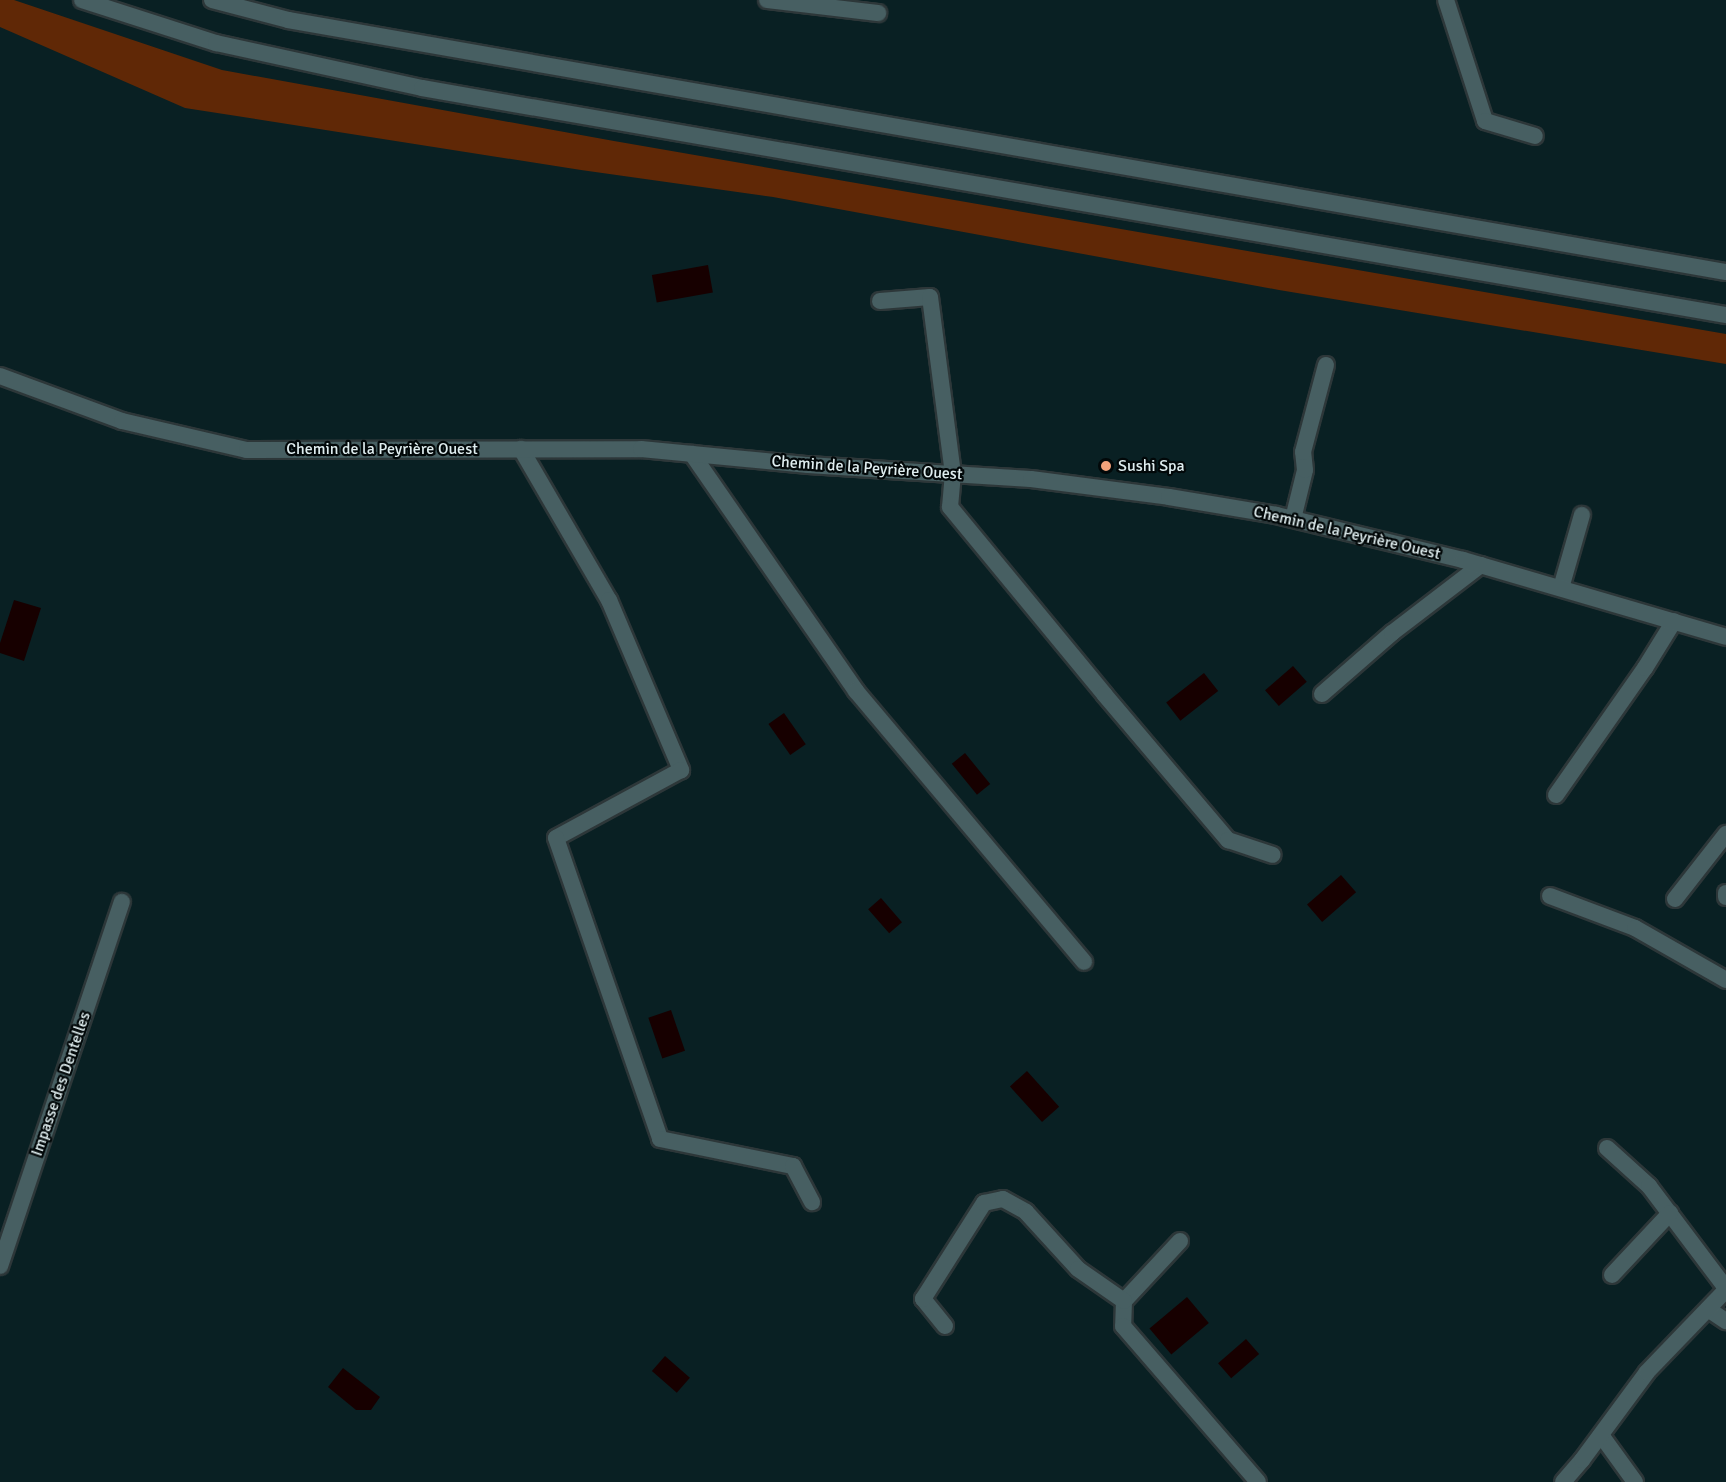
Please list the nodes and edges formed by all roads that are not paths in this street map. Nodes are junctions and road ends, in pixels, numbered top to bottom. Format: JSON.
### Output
{"nodes":[{"id":1,"x":82,"y":0,"type":"edge"},
{"id":2,"x":212,"y":0,"type":"edge"},
{"id":3,"x":767,"y":0,"type":"edge"},
{"id":4,"x":1446,"y":0,"type":"edge"},
{"id":5,"x":878,"y":13,"type":"dead end"},
{"id":6,"x":1535,"y":136,"type":"dead end"},
{"id":7,"x":1726,"y":272,"type":"edge"},
{"id":8,"x":880,"y":301,"type":"dead end"},
{"id":9,"x":1726,"y":315,"type":"edge"},
{"id":10,"x":1326,"y":365,"type":"dead end"},
{"id":11,"x":0,"y":376,"type":"edge"},
{"id":12,"x":521,"y":449,"type":"junction"},
{"id":13,"x":692,"y":454,"type":"junction"},
{"id":14,"x":953,"y":473,"type":"junction"},
{"id":15,"x":1582,"y":515,"type":"dead end"},
{"id":16,"x":1293,"y":519,"type":"junction"},
{"id":17,"x":1481,"y":565,"type":"junction"},
{"id":18,"x":1561,"y":588,"type":"junction"},
{"id":19,"x":1674,"y":621,"type":"junction"},
{"id":20,"x":1726,"y":637,"type":"edge"},
{"id":21,"x":1322,"y":694,"type":"dead end"},
{"id":22,"x":1556,"y":795,"type":"dead end"},
{"id":23,"x":1726,"y":834,"type":"edge"},
{"id":24,"x":1273,"y":855,"type":"dead end"},
{"id":25,"x":1550,"y":896,"type":"dead end"},
{"id":26,"x":1676,"y":899,"type":"dead end"},
{"id":27,"x":122,"y":902,"type":"dead end"},
{"id":28,"x":1084,"y":962,"type":"dead end"},
{"id":29,"x":1726,"y":980,"type":"edge"},
{"id":30,"x":1607,"y":1148,"type":"dead end"},
{"id":31,"x":812,"y":1202,"type":"dead end"},
{"id":32,"x":1671,"y":1213,"type":"junction"},
{"id":33,"x":1180,"y":1241,"type":"dead end"},
{"id":34,"x":0,"y":1266,"type":"edge"},
{"id":35,"x":1612,"y":1275,"type":"dead end"},
{"id":36,"x":1726,"y":1289,"type":"edge"},
{"id":37,"x":1124,"y":1301,"type":"junction"},
{"id":38,"x":1708,"y":1309,"type":"junction"},
{"id":39,"x":1726,"y":1321,"type":"edge"},
{"id":40,"x":945,"y":1326,"type":"dead end"},
{"id":41,"x":1601,"y":1435,"type":"junction"},
{"id":42,"x":1258,"y":1482,"type":"edge"},
{"id":43,"x":1563,"y":1482,"type":"edge"},
{"id":44,"x":1635,"y":1482,"type":"edge"}],
"edges":[{"from":1,"to":9,"type":"main road"},
{"from":2,"to":7,"type":"main road"},
{"from":3,"to":5,"type":"main road"},
{"from":4,"to":6,"type":"main road"},
{"from":8,"to":14,"type":"main road"},
{"from":10,"to":16,"type":"main road"},
{"from":11,"to":12,"type":"main road","name":"Chemin de la Peyrière Ouest"},
{"from":12,"to":13,"type":"main road","name":"Chemin de la Peyrière Ouest"},
{"from":12,"to":31,"type":"main road"},
{"from":13,"to":14,"type":"main road","name":"Chemin de la Peyrière Ouest"},
{"from":13,"to":28,"type":"main road"},
{"from":14,"to":16,"type":"main road","name":"Chemin de la Peyrière Ouest"},
{"from":14,"to":24,"type":"main road"},
{"from":15,"to":18,"type":"main road"},
{"from":16,"to":17,"type":"main road","name":"Chemin de la Peyrière Ouest"},
{"from":17,"to":18,"type":"main road","name":"Chemin de la Peyrière Ouest"},
{"from":17,"to":21,"type":"main road"},
{"from":18,"to":19,"type":"main road","name":"Chemin de la Peyrière Ouest"},
{"from":19,"to":20,"type":"main road","name":"Chemin de la Peyrière Ouest"},
{"from":19,"to":22,"type":"main road"},
{"from":23,"to":26,"type":"main road"},
{"from":25,"to":29,"type":"main road"},
{"from":27,"to":34,"type":"main road","name":"Impasse des Dentelles"},
{"from":30,"to":32,"type":"main road"},
{"from":32,"to":35,"type":"main road"},
{"from":32,"to":36,"type":"main road"},
{"from":33,"to":37,"type":"main road"},
{"from":36,"to":38,"type":"main road"},
{"from":37,"to":40,"type":"main road"},
{"from":37,"to":42,"type":"main road"},
{"from":38,"to":39,"type":"main road"},
{"from":38,"to":41,"type":"main road"},
{"from":41,"to":43,"type":"main road"},
{"from":41,"to":44,"type":"main road"}]}
